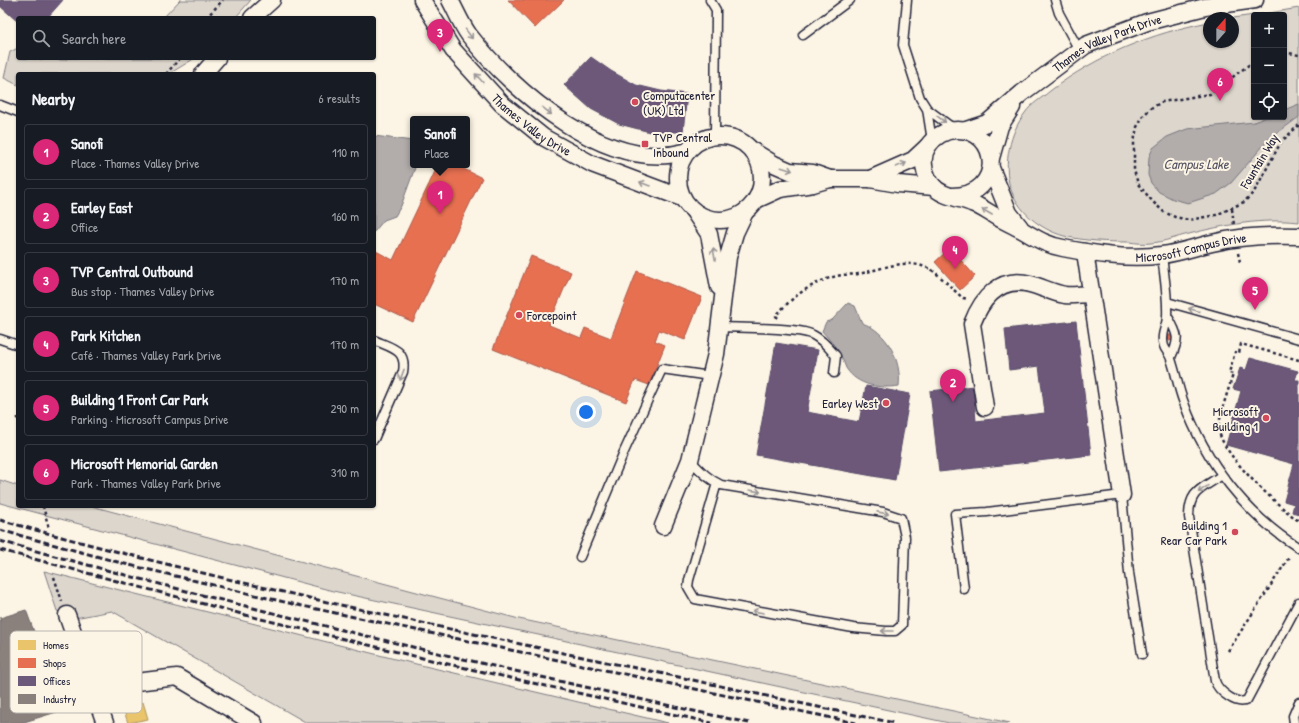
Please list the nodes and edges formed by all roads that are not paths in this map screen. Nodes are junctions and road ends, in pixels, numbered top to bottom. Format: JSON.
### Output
{"nodes":[{"id":1,"x":272,"y":0,"type":"edge"},
{"id":2,"x":422,"y":0,"type":"edge"},
{"id":3,"x":450,"y":0,"type":"edge"},
{"id":4,"x":710,"y":0,"type":"edge"},
{"id":5,"x":850,"y":0,"type":"edge"},
{"id":6,"x":907,"y":0,"type":"edge"},
{"id":7,"x":1055,"y":0,"type":"edge"},
{"id":8,"x":1255,"y":0,"type":"edge"},
{"id":9,"x":254,"y":16,"type":"edge"},
{"id":10,"x":803,"y":35,"type":"dead end"},
{"id":11,"x":1079,"y":50,"type":"junction"},
{"id":12,"x":1016,"y":99,"type":"junction"},
{"id":13,"x":0,"y":105,"type":"edge"},
{"id":14,"x":927,"y":109,"type":"junction"},
{"id":15,"x":16,"y":111,"type":"edge"},
{"id":16,"x":960,"y":130,"type":"junction"},
{"id":17,"x":715,"y":135,"type":"junction"},
{"id":18,"x":930,"y":144,"type":"junction"},
{"id":19,"x":753,"y":151,"type":"junction"},
{"id":20,"x":685,"y":152,"type":"junction"},
{"id":21,"x":991,"y":163,"type":"junction"},
{"id":22,"x":870,"y":178,"type":"junction"},
{"id":23,"x":830,"y":179,"type":"junction"},
{"id":24,"x":934,"y":187,"type":"junction"},
{"id":25,"x":952,"y":196,"type":"junction"},
{"id":26,"x":682,"y":198,"type":"junction"},
{"id":27,"x":758,"y":198,"type":"junction"},
{"id":28,"x":745,"y":212,"type":"junction"},
{"id":29,"x":695,"y":213,"type":"junction"},
{"id":30,"x":1022,"y":230,"type":"junction"},
{"id":31,"x":1299,"y":236,"type":"edge"},
{"id":32,"x":1085,"y":252,"type":"junction"},
{"id":33,"x":1162,"y":255,"type":"junction"},
{"id":34,"x":1090,"y":294,"type":"junction"},
{"id":35,"x":1167,"y":302,"type":"junction"},
{"id":36,"x":1168,"y":318,"type":"junction"},
{"id":37,"x":720,"y":324,"type":"junction"},
{"id":38,"x":0,"y":339,"type":"edge"},
{"id":39,"x":1299,"y":339,"type":"edge"},
{"id":40,"x":376,"y":341,"type":"edge"},
{"id":41,"x":16,"y":344,"type":"edge"},
{"id":42,"x":1171,"y":357,"type":"junction"},
{"id":43,"x":834,"y":373,"type":"dead end"},
{"id":44,"x":710,"y":376,"type":"junction"},
{"id":45,"x":985,"y":407,"type":"dead end"},
{"id":46,"x":376,"y":434,"type":"edge"},
{"id":47,"x":690,"y":460,"type":"junction"},
{"id":48,"x":1222,"y":475,"type":"junction"},
{"id":49,"x":716,"y":483,"type":"junction"},
{"id":50,"x":1122,"y":495,"type":"junction"},
{"id":51,"x":663,"y":526,"type":"dead end"},
{"id":52,"x":1298,"y":548,"type":"edge"},
{"id":53,"x":580,"y":557,"type":"dead end"},
{"id":54,"x":964,"y":589,"type":"dead end"},
{"id":55,"x":1299,"y":602,"type":"edge"},
{"id":56,"x":67,"y":615,"type":"road end"},
{"id":57,"x":73,"y":631,"type":"edge"},
{"id":58,"x":1142,"y":654,"type":"dead end"},
{"id":59,"x":142,"y":682,"type":"edge"},
{"id":60,"x":1299,"y":702,"type":"edge"},
{"id":61,"x":102,"y":713,"type":"edge"},
{"id":62,"x":105,"y":723,"type":"edge"},
{"id":63,"x":254,"y":723,"type":"edge"},
{"id":64,"x":1294,"y":723,"type":"edge"}],
"edges":[{"from":1,"to":9,"type":"street"},
{"from":26,"to":2,"type":"street","name":"Thames Valley Drive","one_way":true},
{"from":3,"to":20,"type":"street","name":"Thames Valley Drive","one_way":true},
{"from":4,"to":17,"type":"lane"},
{"from":5,"to":10,"type":"lane"},
{"from":6,"to":14,"type":"lane"},
{"from":7,"to":11,"type":"lane"},
{"from":8,"to":11,"type":"street","name":"Thames Valley Park Drive"},
{"from":11,"to":12,"type":"street","name":"Thames Valley Park Drive"},
{"from":12,"to":16,"type":"street","name":"Thames Valley Park Drive"},
{"from":12,"to":21,"type":"street","name":"Thames Valley Park Drive"},
{"from":13,"to":15,"type":"lane"},
{"from":14,"to":16,"type":"lane","one_way":true},
{"from":14,"to":18,"type":"lane"},
{"from":16,"to":18,"type":"street"},
{"from":16,"to":21,"type":"street"},
{"from":17,"to":19,"type":"street"},
{"from":17,"to":20,"type":"street"},
{"from":22,"to":18,"type":"street","one_way":true},
{"from":18,"to":24,"type":"street"},
{"from":19,"to":23,"type":"street","one_way":true},
{"from":19,"to":27,"type":"street"},
{"from":20,"to":26,"type":"street"},
{"from":21,"to":25,"type":"street"},
{"from":21,"to":30,"type":"street"},
{"from":22,"to":23,"type":"street"},
{"from":22,"to":24,"type":"street"},
{"from":23,"to":27,"type":"street"},
{"from":24,"to":25,"type":"street"},
{"from":30,"to":25,"type":"street","name":"Microsoft Campus Drive","one_way":true},
{"from":26,"to":29,"type":"street"},
{"from":27,"to":28,"type":"street"},
{"from":28,"to":29,"type":"street"},
{"from":28,"to":37,"type":"street"},
{"from":37,"to":29,"type":"street","one_way":true},
{"from":30,"to":32,"type":"street","name":"Microsoft Campus Drive"},
{"from":31,"to":33,"type":"street","name":"Microsoft Campus Drive"},
{"from":32,"to":33,"type":"street","name":"Microsoft Campus Drive"},
{"from":32,"to":34,"type":"street"},
{"from":33,"to":35,"type":"lane"},
{"from":34,"to":45,"type":"street"},
{"from":34,"to":50,"type":"street"},
{"from":35,"to":36,"type":"lane"},
{"from":39,"to":35,"type":"lane","one_way":true},
{"from":36,"to":42,"type":"lane"},
{"from":36,"to":42,"type":"lane"},
{"from":37,"to":43,"type":"lane"},
{"from":37,"to":44,"type":"street"},
{"from":38,"to":41,"type":"lane"},
{"from":40,"to":46,"type":"lane","one_way":true},
{"from":42,"to":48,"type":"lane"},
{"from":44,"to":47,"type":"street"},
{"from":44,"to":53,"type":"lane"},
{"from":47,"to":49,"type":"lane"},
{"from":47,"to":51,"type":"street"},
{"from":48,"to":52,"type":"lane"},
{"from":48,"to":55,"type":"lane","one_way":true},
{"from":49,"to":49,"type":"lane","one_way":true},
{"from":50,"to":54,"type":"lane"},
{"from":50,"to":58,"type":"lane"},
{"from":56,"to":57,"type":"street"},
{"from":59,"to":63,"type":"street"},
{"from":60,"to":64,"type":"lane"},
{"from":61,"to":62,"type":"street"}]}
